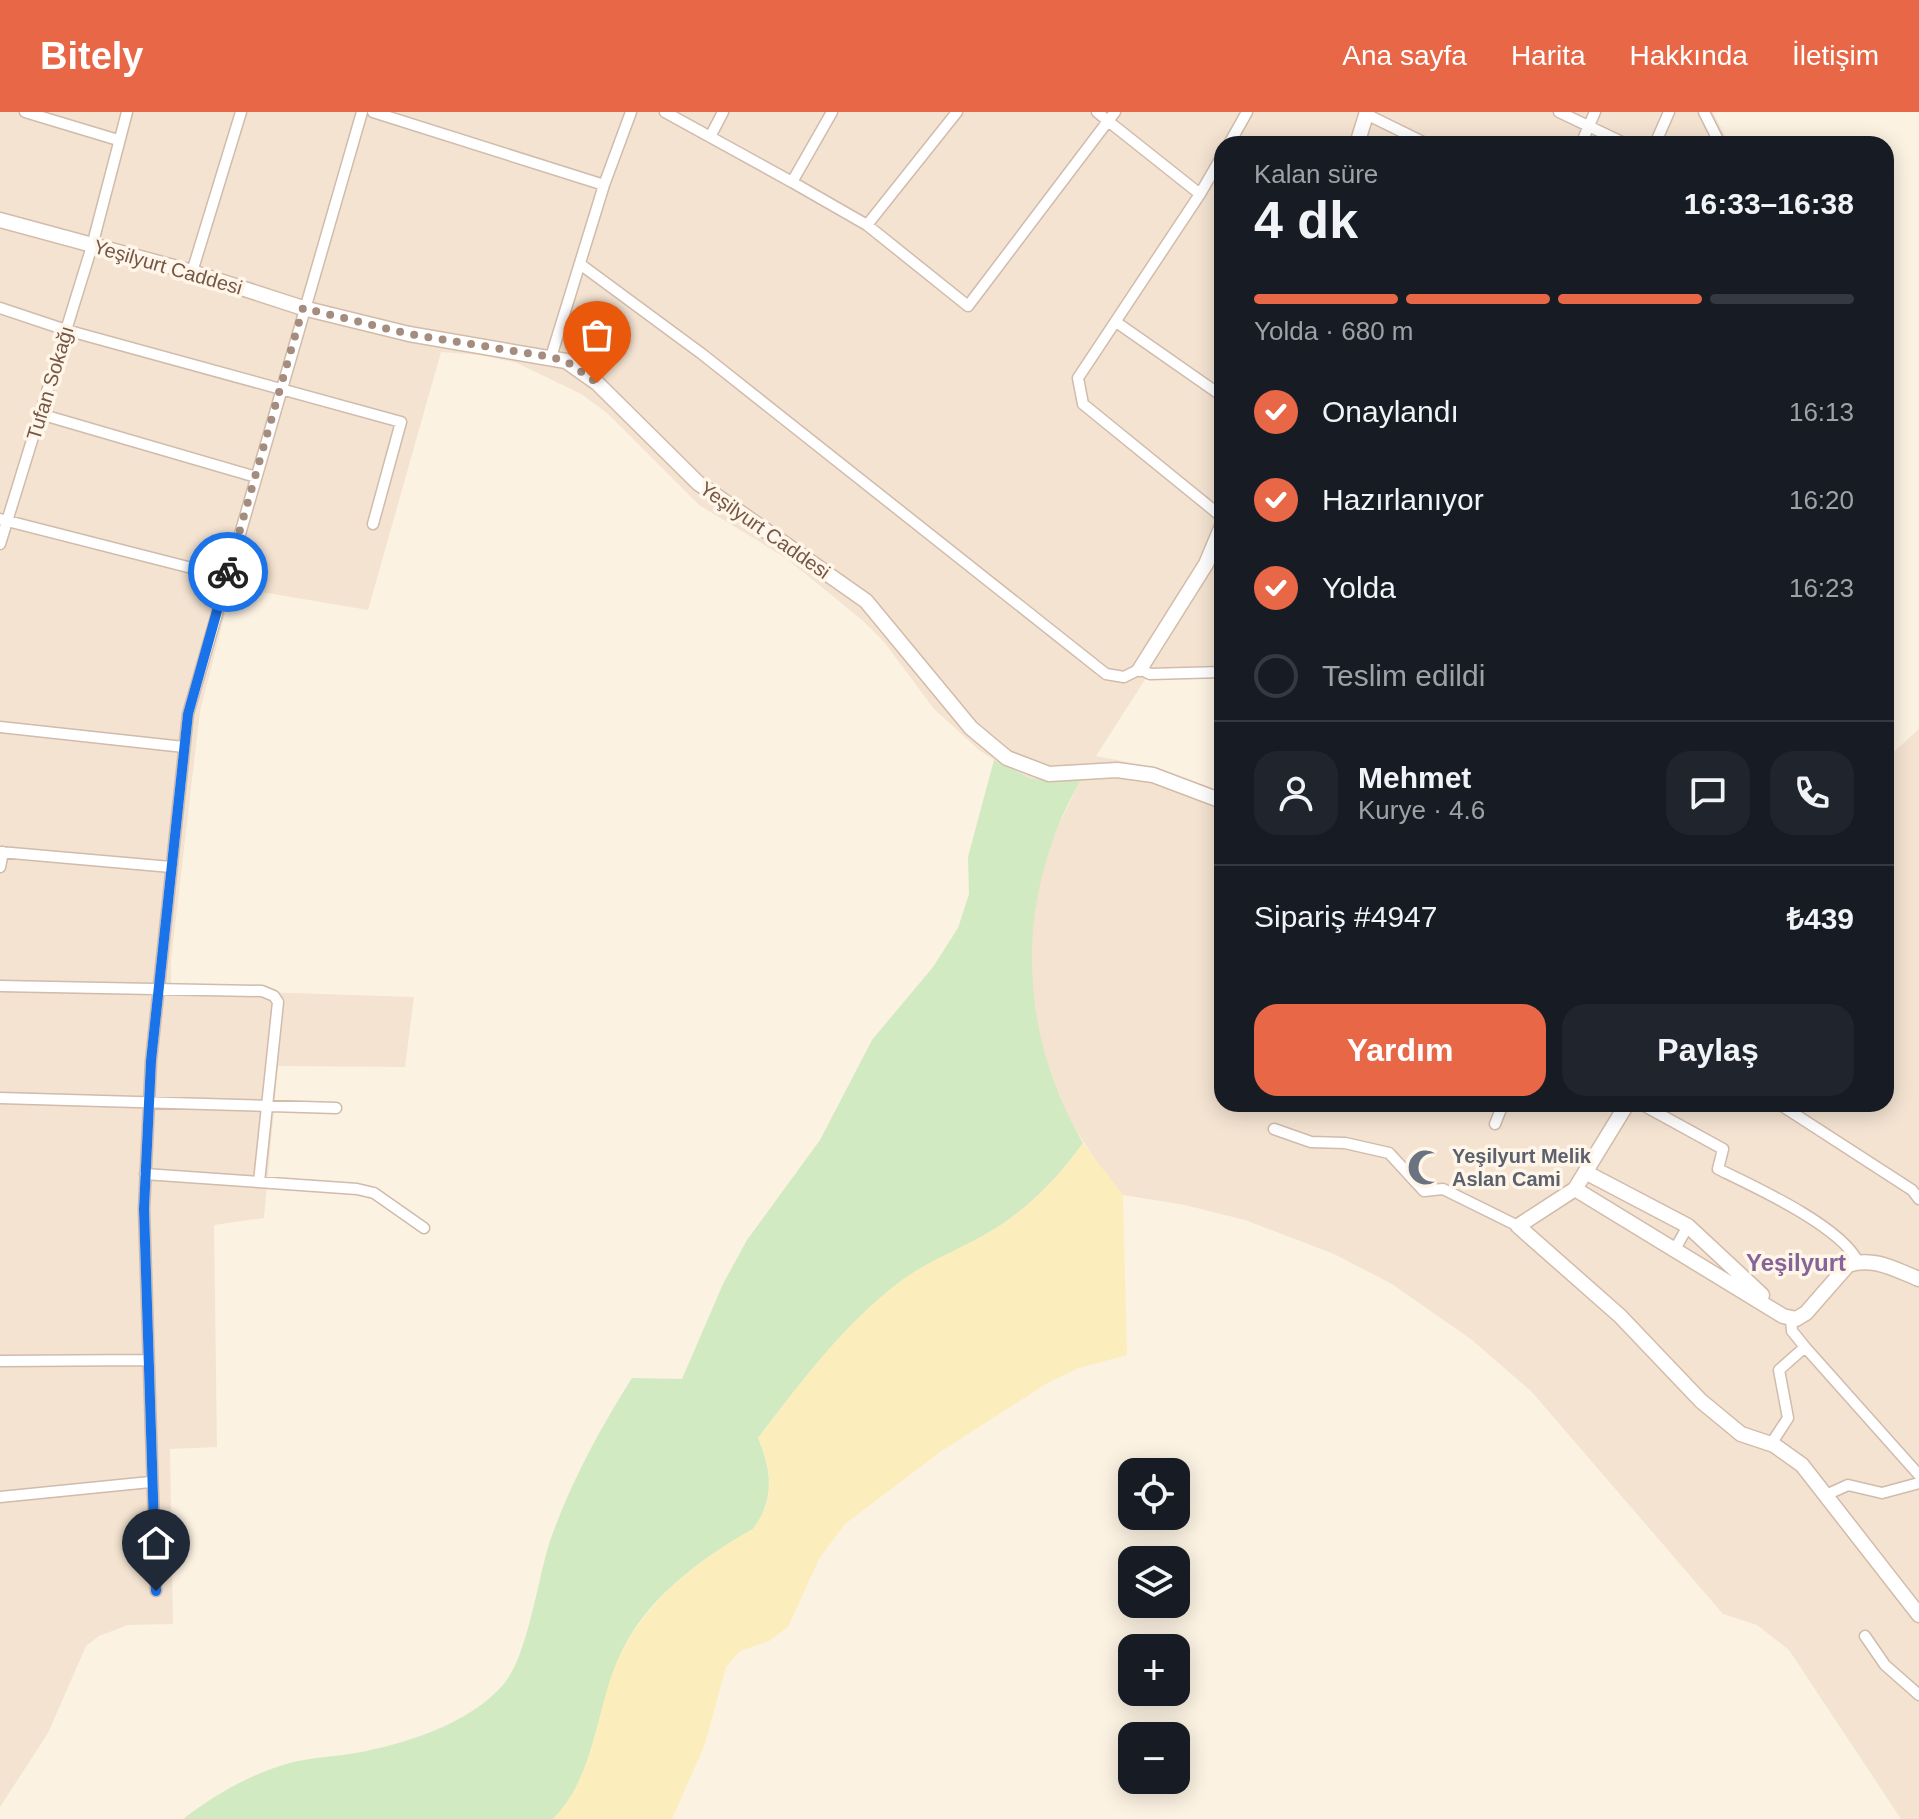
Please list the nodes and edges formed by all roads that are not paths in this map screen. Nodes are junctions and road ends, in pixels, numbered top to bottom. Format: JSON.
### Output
{"nodes":[{"id":1,"x":25,"y":112,"type":"edge"},
{"id":2,"x":127,"y":112,"type":"edge"},
{"id":3,"x":241,"y":112,"type":"edge"},
{"id":4,"x":362,"y":112,"type":"edge"},
{"id":5,"x":373,"y":112,"type":"edge"},
{"id":6,"x":631,"y":112,"type":"edge"},
{"id":7,"x":665,"y":112,"type":"edge"},
{"id":8,"x":723,"y":112,"type":"edge"},
{"id":9,"x":832,"y":112,"type":"edge"},
{"id":10,"x":957,"y":112,"type":"edge"},
{"id":11,"x":1097,"y":112,"type":"edge"},
{"id":12,"x":1247,"y":112,"type":"edge"},
{"id":13,"x":1559,"y":112,"type":"edge"},
{"id":14,"x":1595,"y":112,"type":"edge"},
{"id":15,"x":1669,"y":112,"type":"edge"},
{"id":16,"x":1704,"y":112,"type":"edge"},
{"id":17,"x":1367,"y":113,"type":"edge"},
{"id":18,"x":1112,"y":117,"type":"edge"},
{"id":19,"x":1590,"y":127,"type":"junction"},
{"id":20,"x":1234,"y":136,"type":"edge"},
{"id":21,"x":1360,"y":136,"type":"edge"},
{"id":22,"x":1412,"y":136,"type":"edge"},
{"id":23,"x":1585,"y":136,"type":"edge"},
{"id":24,"x":1609,"y":136,"type":"edge"},
{"id":25,"x":1658,"y":136,"type":"edge"},
{"id":26,"x":1716,"y":136,"type":"edge"},
{"id":27,"x":710,"y":137,"type":"junction"},
{"id":28,"x":118,"y":140,"type":"junction"},
{"id":29,"x":1214,"y":170,"type":"edge"},
{"id":30,"x":792,"y":182,"type":"junction"},
{"id":31,"x":604,"y":185,"type":"junction"},
{"id":32,"x":1200,"y":194,"type":"junction"},
{"id":33,"x":0,"y":220,"type":"edge"},
{"id":34,"x":867,"y":225,"type":"junction"},
{"id":35,"x":92,"y":246,"type":"junction"},
{"id":36,"x":580,"y":264,"type":"junction"},
{"id":37,"x":192,"y":272,"type":"junction"},
{"id":38,"x":0,"y":308,"type":"edge"},
{"id":39,"x":303,"y":308,"type":"junction"},
{"id":40,"x":1116,"y":322,"type":"junction"},
{"id":41,"x":66,"y":330,"type":"junction"},
{"id":42,"x":551,"y":357,"type":"junction"},
{"id":43,"x":281,"y":389,"type":"junction"},
{"id":44,"x":1214,"y":390,"type":"edge"},
{"id":45,"x":40,"y":414,"type":"junction"},
{"id":46,"x":256,"y":477,"type":"junction"},
{"id":47,"x":1214,"y":510,"type":"edge"},
{"id":48,"x":4,"y":520,"type":"edge"},
{"id":49,"x":373,"y":524,"type":"dead end"},
{"id":50,"x":0,"y":544,"type":"edge"},
{"id":51,"x":1214,"y":545,"type":"edge"},
{"id":52,"x":227,"y":577,"type":"junction"},
{"id":53,"x":1140,"y":669,"type":"junction"},
{"id":54,"x":1214,"y":672,"type":"edge"},
{"id":55,"x":0,"y":727,"type":"edge"},
{"id":56,"x":184,"y":747,"type":"junction"},
{"id":57,"x":1214,"y":798,"type":"edge"},
{"id":58,"x":2,"y":852,"type":"edge"},
{"id":59,"x":0,"y":867,"type":"edge"},
{"id":60,"x":171,"y":867,"type":"junction"},
{"id":61,"x":0,"y":986,"type":"edge"},
{"id":62,"x":159,"y":989,"type":"junction"},
{"id":63,"x":0,"y":1098,"type":"edge"},
{"id":64,"x":149,"y":1101,"type":"junction"},
{"id":65,"x":267,"y":1106,"type":"junction"},
{"id":66,"x":336,"y":1108,"type":"dead end"},
{"id":67,"x":1500,"y":1112,"type":"edge"},
{"id":68,"x":1622,"y":1112,"type":"edge"},
{"id":69,"x":1656,"y":1112,"type":"edge"},
{"id":70,"x":1791,"y":1112,"type":"edge"},
{"id":71,"x":1495,"y":1124,"type":"dead end"},
{"id":72,"x":1274,"y":1129,"type":"dead end"},
{"id":73,"x":1587,"y":1173,"type":"junction"},
{"id":74,"x":145,"y":1174,"type":"junction"},
{"id":75,"x":259,"y":1182,"type":"junction"},
{"id":76,"x":1575,"y":1189,"type":"junction"},
{"id":77,"x":1919,"y":1199,"type":"edge"},
{"id":78,"x":1518,"y":1226,"type":"junction"},
{"id":79,"x":1688,"y":1226,"type":"junction"},
{"id":80,"x":424,"y":1228,"type":"dead end"},
{"id":81,"x":1675,"y":1249,"type":"junction"},
{"id":82,"x":1726,"y":1260,"type":"junction"},
{"id":83,"x":1858,"y":1262,"type":"junction"},
{"id":84,"x":1717,"y":1274,"type":"junction"},
{"id":85,"x":1919,"y":1279,"type":"edge"},
{"id":86,"x":1786,"y":1316,"type":"junction"},
{"id":87,"x":1805,"y":1347,"type":"junction"},
{"id":88,"x":147,"y":1360,"type":"junction"},
{"id":89,"x":0,"y":1361,"type":"edge"},
{"id":90,"x":1771,"y":1444,"type":"junction"},
{"id":91,"x":1919,"y":1475,"type":"edge"},
{"id":92,"x":150,"y":1482,"type":"junction"},
{"id":93,"x":1919,"y":1483,"type":"edge"},
{"id":94,"x":1826,"y":1495,"type":"junction"},
{"id":95,"x":0,"y":1497,"type":"edge"},
{"id":96,"x":156,"y":1591,"type":"dead end"},
{"id":97,"x":1919,"y":1615,"type":"edge"},
{"id":98,"x":1865,"y":1636,"type":"dead end"},
{"id":99,"x":1919,"y":1695,"type":"edge"}],
"edges":[{"from":1,"to":28,"type":"street"},
{"from":2,"to":28,"type":"street","name":"Tufan Sokağı"},
{"from":3,"to":37,"type":"street"},
{"from":4,"to":39,"type":"street"},
{"from":5,"to":31,"type":"street"},
{"from":6,"to":31,"type":"street"},
{"from":7,"to":27,"type":"street"},
{"from":8,"to":27,"type":"street"},
{"from":9,"to":30,"type":"street"},
{"from":10,"to":34,"type":"street"},
{"from":11,"to":18,"type":"street"},
{"from":12,"to":20,"type":"street"},
{"from":13,"to":19,"type":"street"},
{"from":14,"to":19,"type":"street"},
{"from":15,"to":25,"type":"street"},
{"from":16,"to":26,"type":"street"},
{"from":17,"to":21,"type":"street"},
{"from":17,"to":22,"type":"street"},
{"from":18,"to":32,"type":"street"},
{"from":18,"to":34,"type":"street"},
{"from":19,"to":23,"type":"street"},
{"from":19,"to":24,"type":"street"},
{"from":27,"to":30,"type":"street"},
{"from":28,"to":35,"type":"street","name":"Tufan Sokağı"},
{"from":29,"to":32,"type":"street"},
{"from":30,"to":34,"type":"street"},
{"from":31,"to":36,"type":"street"},
{"from":32,"to":40,"type":"street"},
{"from":33,"to":35,"type":"street","name":"Yeşilyurt Caddesi"},
{"from":35,"to":37,"type":"street","name":"Yeşilyurt Caddesi"},
{"from":35,"to":41,"type":"street","name":"Tufan Sokağı"},
{"from":36,"to":42,"type":"street"},
{"from":36,"to":53,"type":"street"},
{"from":37,"to":39,"type":"street","name":"Yeşilyurt Caddesi"},
{"from":38,"to":41,"type":"street"},
{"from":39,"to":42,"type":"street","name":"Yeşilyurt Caddesi"},
{"from":39,"to":43,"type":"street"},
{"from":40,"to":44,"type":"street"},
{"from":40,"to":47,"type":"street"},
{"from":41,"to":43,"type":"street"},
{"from":41,"to":45,"type":"street","name":"Tufan Sokağı"},
{"from":42,"to":57,"type":"street","name":"Yeşilyurt Caddesi"},
{"from":43,"to":46,"type":"street"},
{"from":43,"to":49,"type":"street"},
{"from":45,"to":46,"type":"street"},
{"from":45,"to":48,"type":"street","name":"Tufan Sokağı"},
{"from":46,"to":52,"type":"street"},
{"from":48,"to":50,"type":"street","name":"Tufan Sokağı"},
{"from":48,"to":52,"type":"street"},
{"from":51,"to":53,"type":"street"},
{"from":52,"to":56,"type":"street"},
{"from":53,"to":54,"type":"street"},
{"from":55,"to":56,"type":"street"},
{"from":56,"to":60,"type":"street"},
{"from":58,"to":59,"type":"street"},
{"from":58,"to":60,"type":"street"},
{"from":60,"to":62,"type":"street"},
{"from":61,"to":62,"type":"street"},
{"from":62,"to":64,"type":"street"},
{"from":62,"to":65,"type":"street"},
{"from":63,"to":64,"type":"street"},
{"from":64,"to":65,"type":"street"},
{"from":64,"to":74,"type":"street"},
{"from":65,"to":66,"type":"street"},
{"from":65,"to":75,"type":"street"},
{"from":67,"to":71,"type":"street"},
{"from":68,"to":73,"type":"street"},
{"from":69,"to":83,"type":"street"},
{"from":70,"to":77,"type":"street"},
{"from":72,"to":78,"type":"street"},
{"from":73,"to":76,"type":"street"},
{"from":73,"to":79,"type":"street"},
{"from":74,"to":75,"type":"street"},
{"from":74,"to":88,"type":"street"},
{"from":75,"to":80,"type":"street"},
{"from":76,"to":78,"type":"street"},
{"from":76,"to":81,"type":"street"},
{"from":78,"to":90,"type":"street"},
{"from":79,"to":81,"type":"street"},
{"from":79,"to":82,"type":"street"},
{"from":81,"to":84,"type":"street"},
{"from":82,"to":84,"type":"street"},
{"from":82,"to":86,"type":"street"},
{"from":83,"to":85,"type":"street"},
{"from":83,"to":86,"type":"street"},
{"from":84,"to":86,"type":"street"},
{"from":86,"to":87,"type":"street"},
{"from":87,"to":90,"type":"street"},
{"from":87,"to":91,"type":"street"},
{"from":88,"to":89,"type":"street"},
{"from":88,"to":92,"type":"street"},
{"from":90,"to":94,"type":"street"},
{"from":92,"to":95,"type":"street"},
{"from":92,"to":96,"type":"street"},
{"from":93,"to":94,"type":"street"},
{"from":94,"to":97,"type":"street"},
{"from":98,"to":99,"type":"street"}]}
